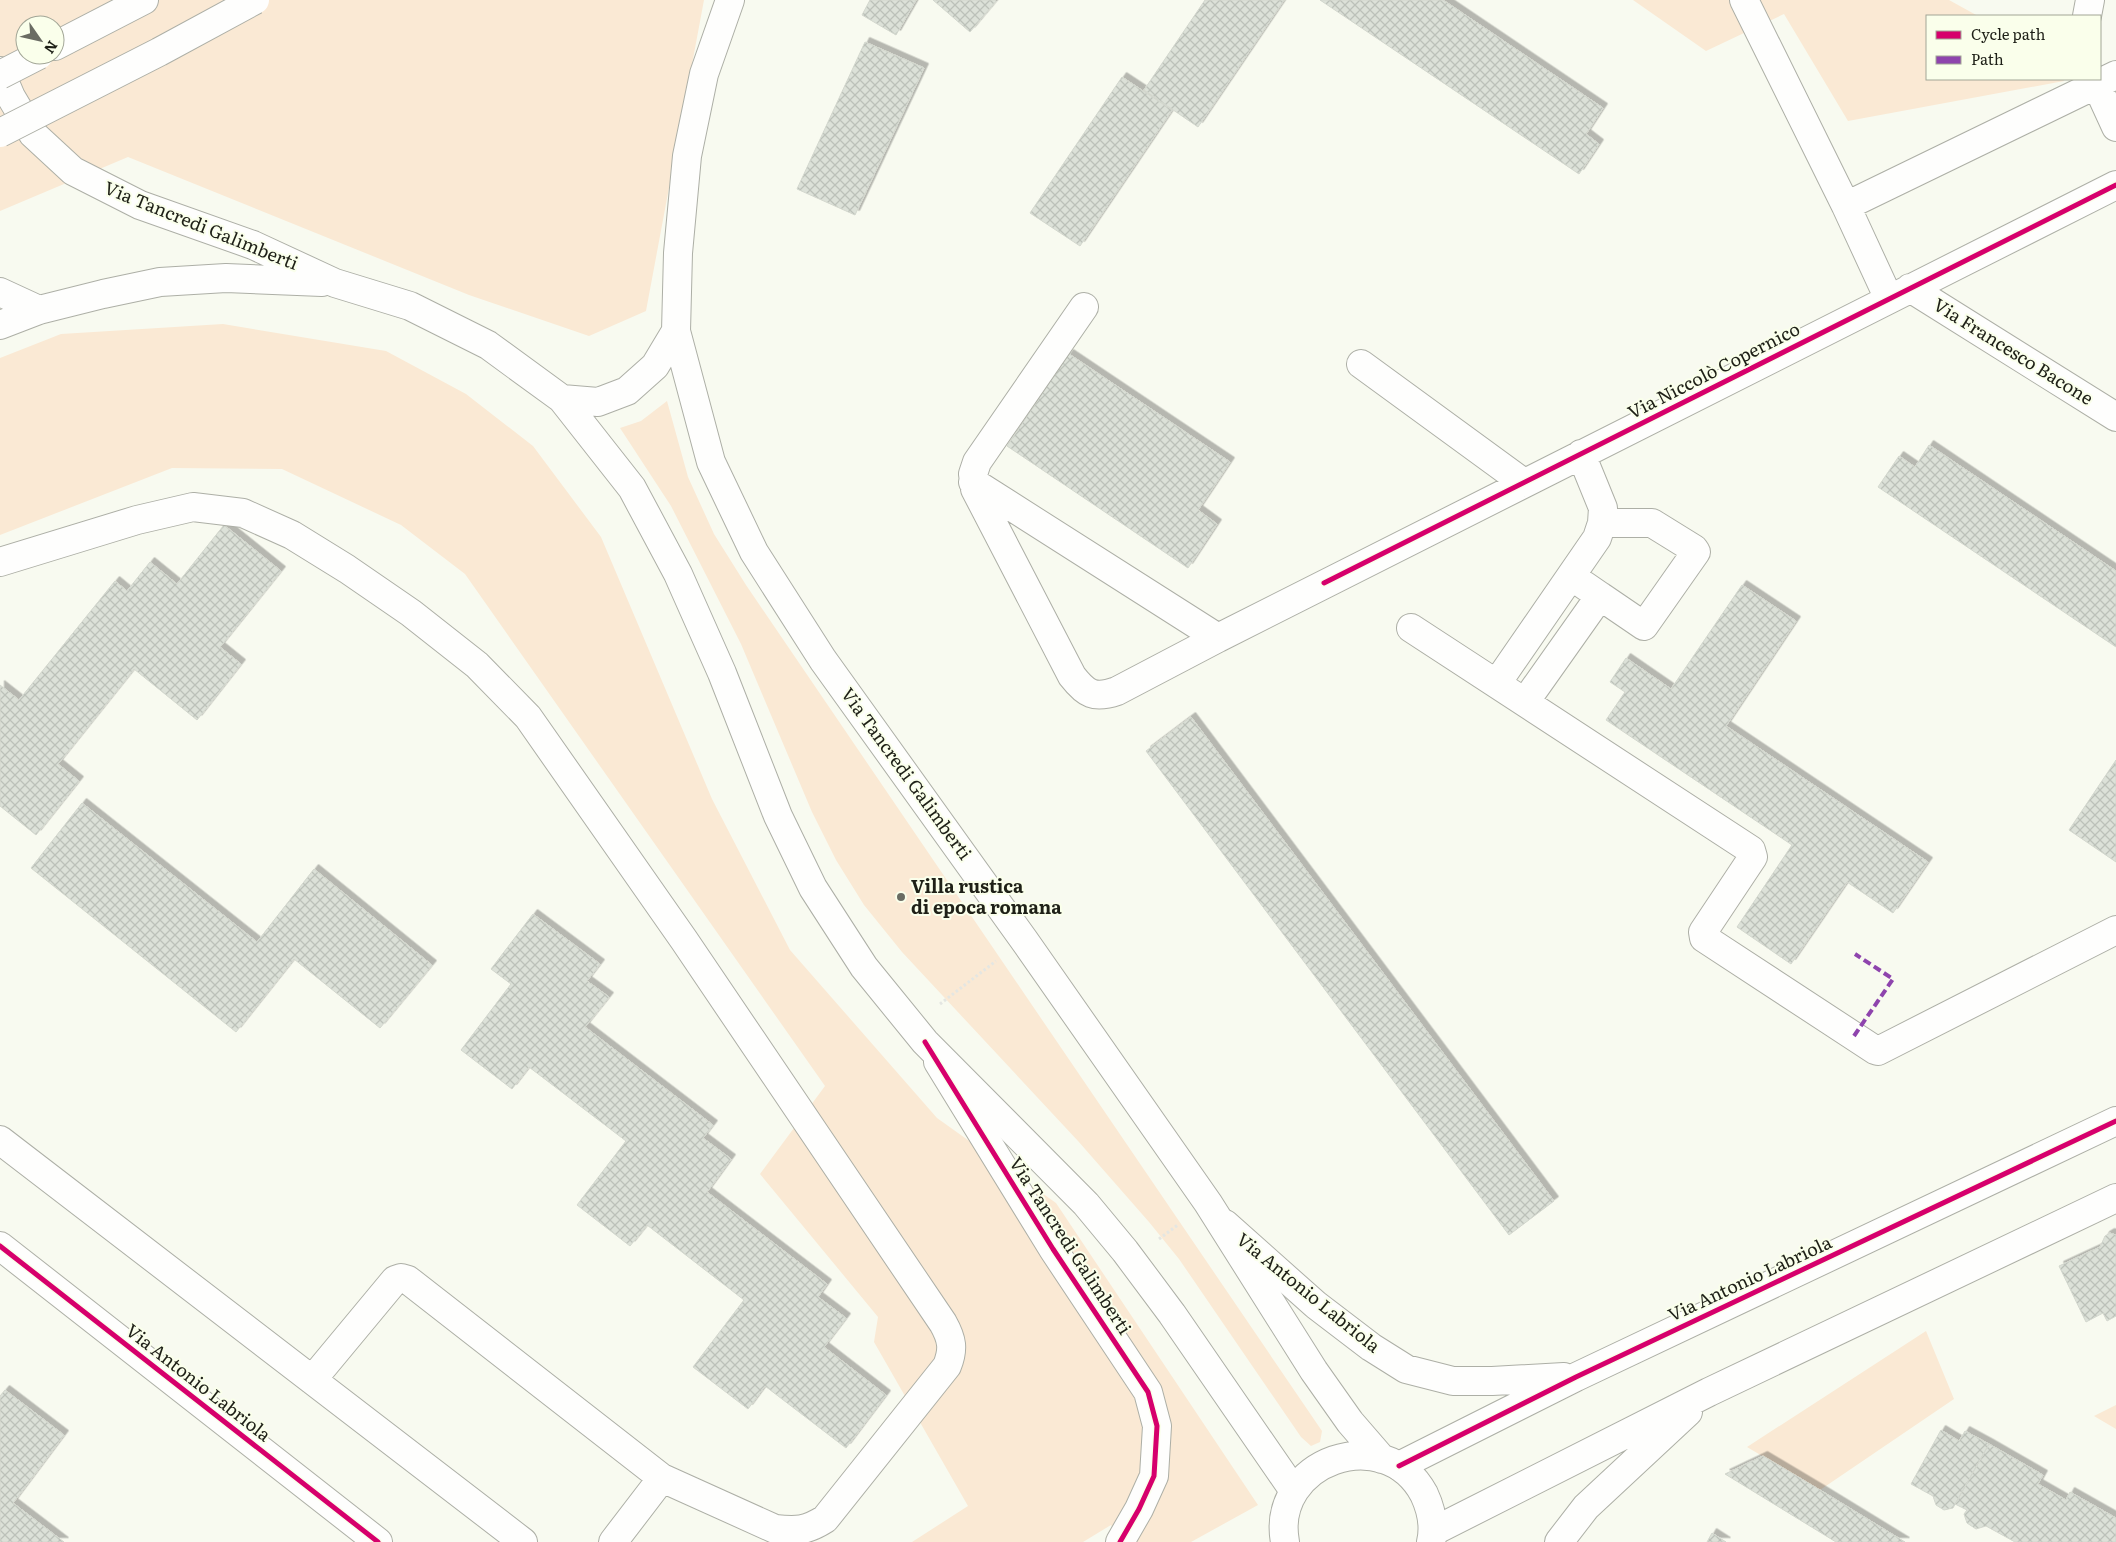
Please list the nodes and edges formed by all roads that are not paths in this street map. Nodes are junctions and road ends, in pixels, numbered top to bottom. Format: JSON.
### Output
{"nodes":[{"id":1,"x":144,"y":0,"type":"edge"},
{"id":2,"x":255,"y":0,"type":"edge"},
{"id":3,"x":730,"y":0,"type":"edge"},
{"id":4,"x":1744,"y":0,"type":"edge"},
{"id":5,"x":2090,"y":0,"type":"edge"},
{"id":6,"x":2088,"y":15,"type":"edge"},
{"id":7,"x":65,"y":41,"type":"edge"},
{"id":8,"x":19,"y":65,"type":"edge"},
{"id":9,"x":0,"y":70,"type":"edge"},
{"id":10,"x":0,"y":75,"type":"edge"},
{"id":11,"x":2102,"y":79,"type":"edge"},
{"id":12,"x":2100,"y":80,"type":"edge"},
{"id":13,"x":2116,"y":127,"type":"edge"},
{"id":14,"x":0,"y":133,"type":"edge"},
{"id":15,"x":2116,"y":184,"type":"edge"},
{"id":16,"x":1846,"y":206,"type":"junction"},
{"id":17,"x":335,"y":283,"type":"junction"},
{"id":18,"x":0,"y":292,"type":"edge"},
{"id":19,"x":1900,"y":293,"type":"junction"},
{"id":20,"x":1084,"y":307,"type":"dead end"},
{"id":21,"x":39,"y":310,"type":"junction"},
{"id":22,"x":0,"y":326,"type":"edge"},
{"id":23,"x":676,"y":331,"type":"junction"},
{"id":24,"x":1361,"y":364,"type":"dead end"},
{"id":25,"x":562,"y":399,"type":"junction"},
{"id":26,"x":2116,"y":416,"type":"edge"},
{"id":27,"x":1581,"y":454,"type":"junction"},
{"id":28,"x":973,"y":482,"type":"junction"},
{"id":29,"x":1524,"y":482,"type":"junction"},
{"id":30,"x":1602,"y":523,"type":"junction"},
{"id":31,"x":0,"y":562,"type":"edge"},
{"id":32,"x":1570,"y":575,"type":"junction"},
{"id":33,"x":1600,"y":596,"type":"junction"},
{"id":34,"x":1411,"y":628,"type":"dead end"},
{"id":35,"x":1218,"y":638,"type":"junction"},
{"id":36,"x":1497,"y":684,"type":"junction"},
{"id":37,"x":1525,"y":702,"type":"junction"},
{"id":38,"x":2116,"y":930,"type":"edge"},
{"id":39,"x":925,"y":1042,"type":"junction"},
{"id":40,"x":2116,"y":1121,"type":"edge"},
{"id":41,"x":0,"y":1140,"type":"edge"},
{"id":42,"x":2116,"y":1198,"type":"edge"},
{"id":43,"x":1220,"y":1220,"type":"junction"},
{"id":44,"x":0,"y":1246,"type":"edge"},
{"id":45,"x":1576,"y":1377,"type":"junction"},
{"id":46,"x":312,"y":1380,"type":"junction"},
{"id":47,"x":1709,"y":1392,"type":"junction"},
{"id":48,"x":1391,"y":1462,"type":"junction"},
{"id":49,"x":662,"y":1478,"type":"junction"},
{"id":50,"x":1294,"y":1491,"type":"junction"},
{"id":51,"x":1432,"y":1536,"type":"edge"},
{"id":52,"x":1279,"y":1540,"type":"edge"},
{"id":53,"x":378,"y":1542,"type":"edge"},
{"id":54,"x":523,"y":1542,"type":"edge"},
{"id":55,"x":613,"y":1542,"type":"edge"},
{"id":56,"x":1120,"y":1542,"type":"edge"},
{"id":57,"x":1559,"y":1542,"type":"edge"}],
"edges":[{"from":1,"to":7,"type":"main road"},
{"from":2,"to":14,"type":"main road","bridge":true},
{"from":3,"to":23,"type":"main road","name":"Via Tancredi Galimberti"},
{"from":4,"to":16,"type":"main road"},
{"from":5,"to":6,"type":"main road"},
{"from":8,"to":10,"type":"main road","bridge":true},
{"from":9,"to":17,"type":"main road","name":"Via Tancredi Galimberti"},
{"from":11,"to":13,"type":"main road"},
{"from":12,"to":16,"type":"main road"},
{"from":15,"to":19,"type":"main road","name":"Via Niccolò Copernico"},
{"from":16,"to":19,"type":"main road"},
{"from":17,"to":21,"type":"main road","name":"Via Tancredi Galimberti"},
{"from":17,"to":25,"type":"main road","name":"Via Tancredi Galimberti"},
{"from":18,"to":21,"type":"main road"},
{"from":19,"to":26,"type":"main road","name":"Via Francesco Bacone"},
{"from":19,"to":27,"type":"main road","name":"Via Niccolò Copernico"},
{"from":20,"to":28,"type":"main road"},
{"from":21,"to":22,"type":"main road","name":"Via Tancredi Galimberti"},
{"from":23,"to":25,"type":"main road","name":"Via Tancredi Galimberti"},
{"from":23,"to":43,"type":"main road","name":"Via Tancredi Galimberti"},
{"from":24,"to":29,"type":"main road"},
{"from":25,"to":39,"type":"main road","name":"Via Tancredi Galimberti"},
{"from":27,"to":29,"type":"main road","name":"Via Niccolò Copernico"},
{"from":27,"to":30,"type":"main road"},
{"from":28,"to":35,"type":"main road"},
{"from":28,"to":35,"type":"main road","name":"Via Niccolò Copernico"},
{"from":29,"to":35,"type":"main road","name":"Via Niccolò Copernico"},
{"from":30,"to":32,"type":"main road"},
{"from":30,"to":33,"type":"main road"},
{"from":31,"to":49,"type":"main road"},
{"from":32,"to":33,"type":"main road"},
{"from":32,"to":36,"type":"main road"},
{"from":33,"to":37,"type":"main road"},
{"from":34,"to":36,"type":"main road"},
{"from":36,"to":37,"type":"main road"},
{"from":37,"to":38,"type":"main road"},
{"from":39,"to":50,"type":"main road","name":"Via Tancredi Galimberti"},
{"from":39,"to":56,"type":"main road","name":"Via Tancredi Galimberti"},
{"from":40,"to":45,"type":"main road","name":"Via Antonio Labriola"},
{"from":41,"to":46,"type":"main road"},
{"from":42,"to":47,"type":"main road"},
{"from":43,"to":45,"type":"main road","name":"Via Antonio Labriola"},
{"from":43,"to":48,"type":"main road","name":"Via Tancredi Galimberti"},
{"from":44,"to":53,"type":"main road","name":"Via Antonio Labriola"},
{"from":45,"to":48,"type":"main road","name":"Via Antonio Labriola"},
{"from":46,"to":49,"type":"main road"},
{"from":46,"to":54,"type":"main road"},
{"from":47,"to":51,"type":"main road"},
{"from":47,"to":57,"type":"main road"},
{"from":48,"to":50,"type":"main road"},
{"from":48,"to":51,"type":"main road","name":"Via Tancredi Galimberti"},
{"from":49,"to":55,"type":"main road"},
{"from":50,"to":52,"type":"main road"}]}
